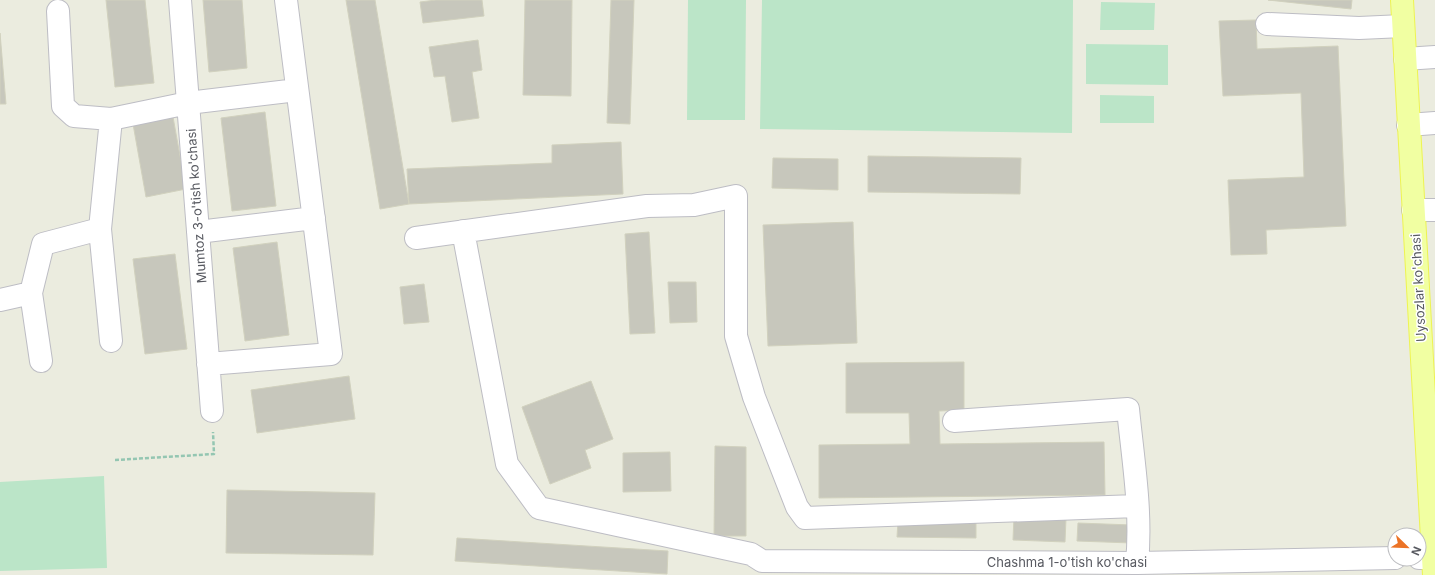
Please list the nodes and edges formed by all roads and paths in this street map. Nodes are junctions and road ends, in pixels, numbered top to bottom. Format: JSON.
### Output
{"nodes":[{"id":1,"x":180,"y":0,"type":"edge"},
{"id":2,"x":286,"y":0,"type":"edge"},
{"id":3,"x":1402,"y":0,"type":"edge"},
{"id":4,"x":58,"y":11,"type":"dead end"},
{"id":5,"x":1267,"y":24,"type":"dead end"},
{"id":6,"x":1403,"y":26,"type":"junction"},
{"id":7,"x":1435,"y":57,"type":"edge"},
{"id":8,"x":1405,"y":59,"type":"junction"},
{"id":9,"x":297,"y":90,"type":"junction"},
{"id":10,"x":188,"y":103,"type":"junction"},
{"id":11,"x":110,"y":119,"type":"junction"},
{"id":12,"x":1435,"y":123,"type":"edge"},
{"id":13,"x":1408,"y":125,"type":"junction"},
{"id":14,"x":1413,"y":210,"type":"junction"},
{"id":15,"x":1435,"y":210,"type":"edge"},
{"id":16,"x":314,"y":218,"type":"junction"},
{"id":17,"x":100,"y":230,"type":"junction"},
{"id":18,"x":463,"y":231,"type":"junction"},
{"id":19,"x":198,"y":232,"type":"junction"},
{"id":20,"x":416,"y":238,"type":"dead end"},
{"id":21,"x":31,"y":293,"type":"junction"},
{"id":22,"x":0,"y":300,"type":"edge"},
{"id":23,"x":111,"y":341,"type":"dead end"},
{"id":24,"x":41,"y":361,"type":"dead end"},
{"id":25,"x":208,"y":364,"type":"junction"},
{"id":26,"x":212,"y":411,"type":"joint"},
{"id":27,"x":954,"y":421,"type":"dead end"},
{"id":28,"x":114,"y":460,"type":"dead end"},
{"id":29,"x":1137,"y":506,"type":"junction"},
{"id":30,"x":1387,"y":558,"type":"edge"},
{"id":31,"x":1137,"y":563,"type":"junction"},
{"id":32,"x":1429,"y":564,"type":"edge"}],
"edges":[{"from":1,"to":10,"type":"street","name":"Mumtoz 3-o'tish ko'chasi"},
{"from":2,"to":9,"type":"street"},
{"from":3,"to":6,"type":"main road","name":"Uysozlar ko'chasi"},
{"from":4,"to":11,"type":"street"},
{"from":5,"to":6,"type":"street"},
{"from":6,"to":8,"type":"main road","name":"Uysozlar ko'chasi"},
{"from":7,"to":8,"type":"street"},
{"from":8,"to":13,"type":"main road","name":"Uysozlar ko'chasi"},
{"from":9,"to":10,"type":"street"},
{"from":9,"to":16,"type":"street"},
{"from":10,"to":11,"type":"street"},
{"from":10,"to":19,"type":"street","name":"Mumtoz 3-o'tish ko'chasi"},
{"from":11,"to":17,"type":"street"},
{"from":12,"to":13,"type":"street"},
{"from":13,"to":14,"type":"main road","name":"Uysozlar ko'chasi"},
{"from":14,"to":15,"type":"street"},
{"from":14,"to":32,"type":"main road","name":"Uysozlar ko'chasi"},
{"from":16,"to":19,"type":"street"},
{"from":16,"to":25,"type":"street"},
{"from":17,"to":21,"type":"street"},
{"from":17,"to":23,"type":"street"},
{"from":18,"to":20,"type":"street"},
{"from":18,"to":29,"type":"street"},
{"from":18,"to":31,"type":"street","name":"Chashma 1-o'tish ko'chasi"},
{"from":19,"to":25,"type":"street","name":"Mumtoz 3-o'tish ko'chasi"},
{"from":21,"to":22,"type":"street"},
{"from":21,"to":24,"type":"street"},
{"from":25,"to":26,"type":"street","name":"Mumtoz 3-o'tish ko'chasi"},
{"from":26,"to":28,"type":"path"},
{"from":27,"to":29,"type":"street"},
{"from":29,"to":31,"type":"street"},
{"from":30,"to":31,"type":"street","name":"Chashma 1-o'tish ko'chasi"}]}
